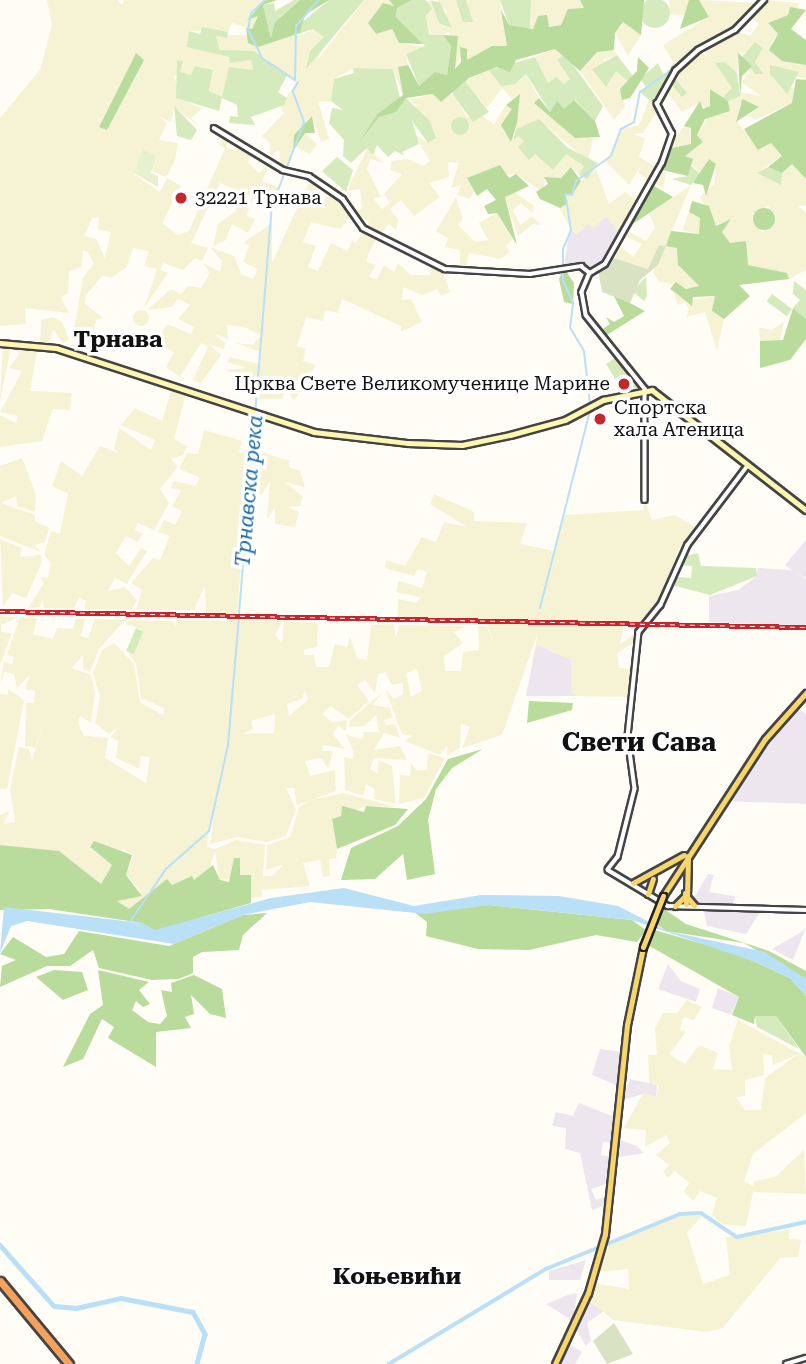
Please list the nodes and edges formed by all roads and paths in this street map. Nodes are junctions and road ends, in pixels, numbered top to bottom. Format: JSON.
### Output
{"nodes":[{"id":1,"x":764,"y":0,"type":"edge"},
{"id":2,"x":214,"y":128,"type":"dead end"},
{"id":3,"x":590,"y":272,"type":"junction"},
{"id":4,"x":0,"y":343,"type":"edge"},
{"id":5,"x":645,"y":389,"type":"junction"},
{"id":6,"x":748,"y":466,"type":"junction"},
{"id":7,"x":645,"y":500,"type":"dead end"},
{"id":8,"x":806,"y":510,"type":"edge"},
{"id":9,"x":806,"y":693,"type":"edge"},
{"id":10,"x":738,"y":763,"type":"dead end"},
{"id":11,"x":742,"y":773,"type":"junction"},
{"id":12,"x":690,"y":851,"type":"junction"},
{"id":13,"x":647,"y":882,"type":"junction"},
{"id":14,"x":633,"y":883,"type":"junction"},
{"id":15,"x":670,"y":883,"type":"junction"},
{"id":16,"x":641,"y":888,"type":"junction"},
{"id":17,"x":649,"y":894,"type":"junction"},
{"id":18,"x":685,"y":901,"type":"junction"},
{"id":19,"x":694,"y":905,"type":"joint"},
{"id":20,"x":671,"y":906,"type":"joint"},
{"id":21,"x":806,"y":910,"type":"edge"},
{"id":22,"x":0,"y":1281,"type":"edge"},
{"id":23,"x":0,"y":1287,"type":"edge"},
{"id":24,"x":806,"y":1359,"type":"edge"},
{"id":25,"x":67,"y":1364,"type":"edge"},
{"id":26,"x":555,"y":1364,"type":"edge"},
{"id":27,"x":786,"y":1364,"type":"edge"}],
"edges":[{"from":1,"to":3,"type":"street"},
{"from":2,"to":3,"type":"street"},
{"from":3,"to":5,"type":"street"},
{"from":4,"to":5,"type":"main road"},
{"from":5,"to":6,"type":"main road"},
{"from":5,"to":7,"type":"street"},
{"from":6,"to":8,"type":"main road"},
{"from":6,"to":14,"type":"street"},
{"from":9,"to":11,"type":"main road"},
{"from":10,"to":11,"type":"main road"},
{"from":11,"to":12,"type":"main road"},
{"from":12,"to":13,"type":"main road"},
{"from":12,"to":15,"type":"main road"},
{"from":12,"to":18,"type":"main road"},
{"from":13,"to":14,"type":"main road"},
{"from":13,"to":15,"type":"main road"},
{"from":13,"to":16,"type":"main road"},
{"from":13,"to":17,"type":"main road"},
{"from":14,"to":16,"type":"street"},
{"from":15,"to":18,"type":"main road"},
{"from":15,"to":26,"type":"main road","bridge":true},
{"from":16,"to":17,"type":"street"},
{"from":17,"to":20,"type":"street"},
{"from":18,"to":19,"type":"main road"},
{"from":18,"to":20,"type":"main road"},
{"from":19,"to":21,"type":"street"},
{"from":22,"to":25,"type":"highway"},
{"from":23,"to":25,"type":"highway"},
{"from":24,"to":27,"type":"street"}]}
